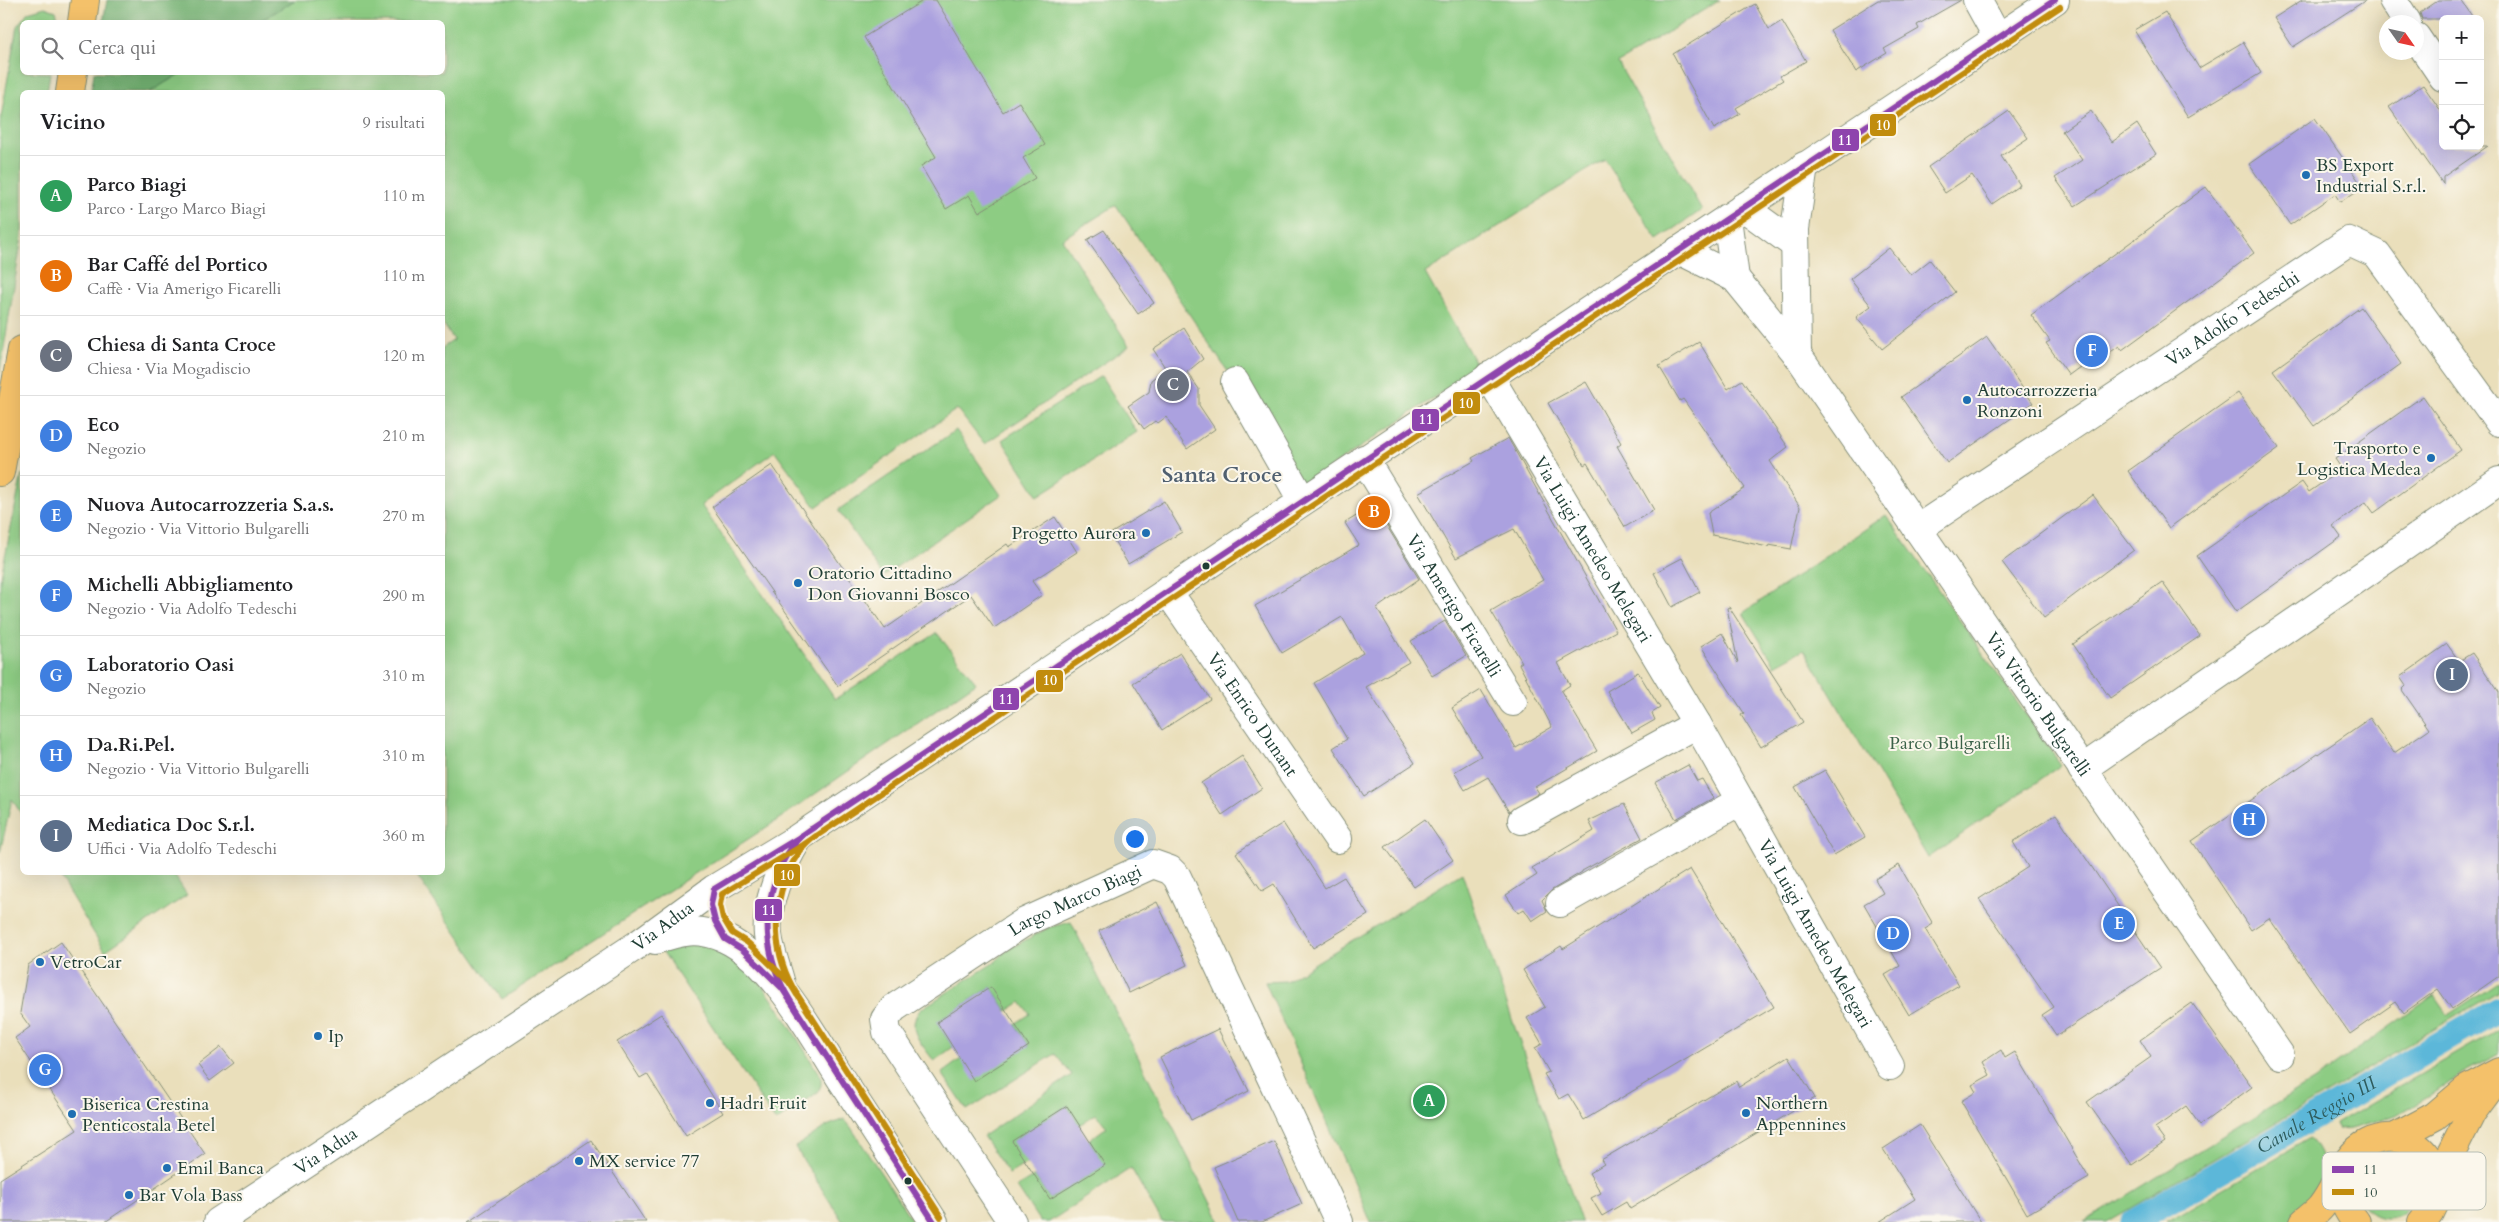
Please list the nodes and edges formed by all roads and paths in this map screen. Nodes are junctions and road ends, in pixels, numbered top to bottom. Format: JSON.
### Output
{"nodes":[{"id":1,"x":85,"y":0,"type":"edge"},
{"id":2,"x":1977,"y":0,"type":"edge"},
{"id":3,"x":2055,"y":0,"type":"edge"},
{"id":4,"x":2393,"y":0,"type":"edge"},
{"id":5,"x":2403,"y":15,"type":"edge"},
{"id":6,"x":82,"y":20,"type":"edge"},
{"id":7,"x":1998,"y":38,"type":"junction"},
{"id":8,"x":2424,"y":49,"type":"edge"},
{"id":9,"x":2439,"y":71,"type":"edge"},
{"id":10,"x":73,"y":75,"type":"edge"},
{"id":11,"x":70,"y":90,"type":"edge"},
{"id":12,"x":1804,"y":166,"type":"junction"},
{"id":13,"x":1735,"y":213,"type":"junction"},
{"id":14,"x":1796,"y":245,"type":"junction"},
{"id":15,"x":1679,"y":250,"type":"junction"},
{"id":16,"x":1735,"y":278,"type":"junction"},
{"id":17,"x":1797,"y":354,"type":"junction"},
{"id":18,"x":20,"y":361,"type":"edge"},
{"id":19,"x":1489,"y":376,"type":"junction"},
{"id":20,"x":1235,"y":382,"type":"dead end"},
{"id":21,"x":2499,"y":422,"type":"edge"},
{"id":22,"x":1364,"y":459,"type":"junction"},
{"id":23,"x":0,"y":472,"type":"edge"},
{"id":24,"x":2499,"y":481,"type":"edge"},
{"id":25,"x":1302,"y":500,"type":"junction"},
{"id":26,"x":1917,"y":530,"type":"junction"},
{"id":27,"x":1167,"y":590,"type":"junction"},
{"id":28,"x":1513,"y":702,"type":"dead end"},
{"id":29,"x":1697,"y":724,"type":"junction"},
{"id":30,"x":2082,"y":769,"type":"junction"},
{"id":31,"x":1740,"y":801,"type":"junction"},
{"id":32,"x":1522,"y":820,"type":"dead end"},
{"id":33,"x":798,"y":838,"type":"junction"},
{"id":34,"x":1338,"y":839,"type":"dead end"},
{"id":35,"x":744,"y":870,"type":"junction"},
{"id":36,"x":714,"y":889,"type":"junction"},
{"id":37,"x":772,"y":896,"type":"junction"},
{"id":38,"x":1560,"y":903,"type":"dead end"},
{"id":39,"x":725,"y":939,"type":"junction"},
{"id":40,"x":636,"y":945,"type":"junction"},
{"id":41,"x":782,"y":988,"type":"junction"},
{"id":42,"x":2280,"y":1055,"type":"dead end"},
{"id":43,"x":1890,"y":1066,"type":"dead end"},
{"id":44,"x":2499,"y":1072,"type":"edge"},
{"id":45,"x":2499,"y":1076,"type":"edge"},
{"id":46,"x":2394,"y":1138,"type":"junction"},
{"id":47,"x":2355,"y":1152,"type":"edge"},
{"id":48,"x":2423,"y":1152,"type":"edge"},
{"id":49,"x":2451,"y":1152,"type":"edge"},
{"id":50,"x":2322,"y":1206,"type":"edge"},
{"id":51,"x":2348,"y":1210,"type":"edge"},
{"id":52,"x":218,"y":1222,"type":"edge"},
{"id":53,"x":934,"y":1222,"type":"edge"},
{"id":54,"x":1012,"y":1222,"type":"edge"},
{"id":55,"x":1339,"y":1222,"type":"edge"},
{"id":56,"x":2304,"y":1222,"type":"edge"},
{"id":57,"x":2356,"y":1222,"type":"edge"}],
"edges":[{"from":1,"to":6,"type":"main road"},
{"from":2,"to":7,"type":"street"},
{"from":3,"to":7,"type":"street","name":"Via Adua"},
{"from":4,"to":5,"type":"street"},
{"from":7,"to":12,"type":"street","name":"Via Adua"},
{"from":8,"to":9,"type":"street"},
{"from":10,"to":11,"type":"main road"},
{"from":12,"to":13,"type":"street","name":"Via Adua"},
{"from":12,"to":14,"type":"street"},
{"from":13,"to":14,"type":"street"},
{"from":13,"to":15,"type":"street","name":"Via Adua"},
{"from":13,"to":16,"type":"street"},
{"from":14,"to":17,"type":"street"},
{"from":15,"to":16,"type":"street","name":"Via Vittorio Bulgarelli"},
{"from":15,"to":19,"type":"street","name":"Via Adua"},
{"from":16,"to":17,"type":"street","name":"Via Vittorio Bulgarelli"},
{"from":17,"to":26,"type":"street","name":"Via Vittorio Bulgarelli"},
{"from":18,"to":23,"type":"main road"},
{"from":19,"to":22,"type":"street","name":"Via Adua"},
{"from":19,"to":29,"type":"street","name":"Via Luigi Amedeo Melegari"},
{"from":20,"to":25,"type":"street"},
{"from":21,"to":26,"type":"street","name":"Via Adolfo Tedeschi"},
{"from":22,"to":25,"type":"street","name":"Via Adua"},
{"from":22,"to":28,"type":"street","name":"Via Amerigo Ficarelli"},
{"from":24,"to":30,"type":"street"},
{"from":25,"to":27,"type":"street","name":"Via Adua"},
{"from":26,"to":30,"type":"street","name":"Via Vittorio Bulgarelli"},
{"from":27,"to":33,"type":"street","name":"Via Adua"},
{"from":27,"to":34,"type":"street","name":"Via Enrico Dunant"},
{"from":29,"to":31,"type":"street","name":"Via Luigi Amedeo Melegari"},
{"from":29,"to":32,"type":"street"},
{"from":30,"to":42,"type":"street","name":"Via Vittorio Bulgarelli"},
{"from":31,"to":38,"type":"street"},
{"from":31,"to":43,"type":"street","name":"Via Luigi Amedeo Melegari"},
{"from":33,"to":35,"type":"street","name":"Via Adua"},
{"from":33,"to":37,"type":"street"},
{"from":35,"to":36,"type":"street","name":"Via Adua"},
{"from":35,"to":37,"type":"street"},
{"from":36,"to":39,"type":"street"},
{"from":36,"to":40,"type":"street","name":"Via Adua"},
{"from":37,"to":41,"type":"street"},
{"from":39,"to":40,"type":"street"},
{"from":39,"to":41,"type":"street"},
{"from":40,"to":52,"type":"street","name":"Via Adua"},
{"from":41,"to":53,"type":"street"},
{"from":44,"to":46,"type":"main road"},
{"from":45,"to":49,"type":"main road"},
{"from":46,"to":47,"type":"main road"},
{"from":46,"to":48,"type":"main road"},
{"from":50,"to":56,"type":"main road"},
{"from":51,"to":57,"type":"main road"},
{"from":54,"to":55,"type":"street","name":"Largo Marco Biagi"}]}
